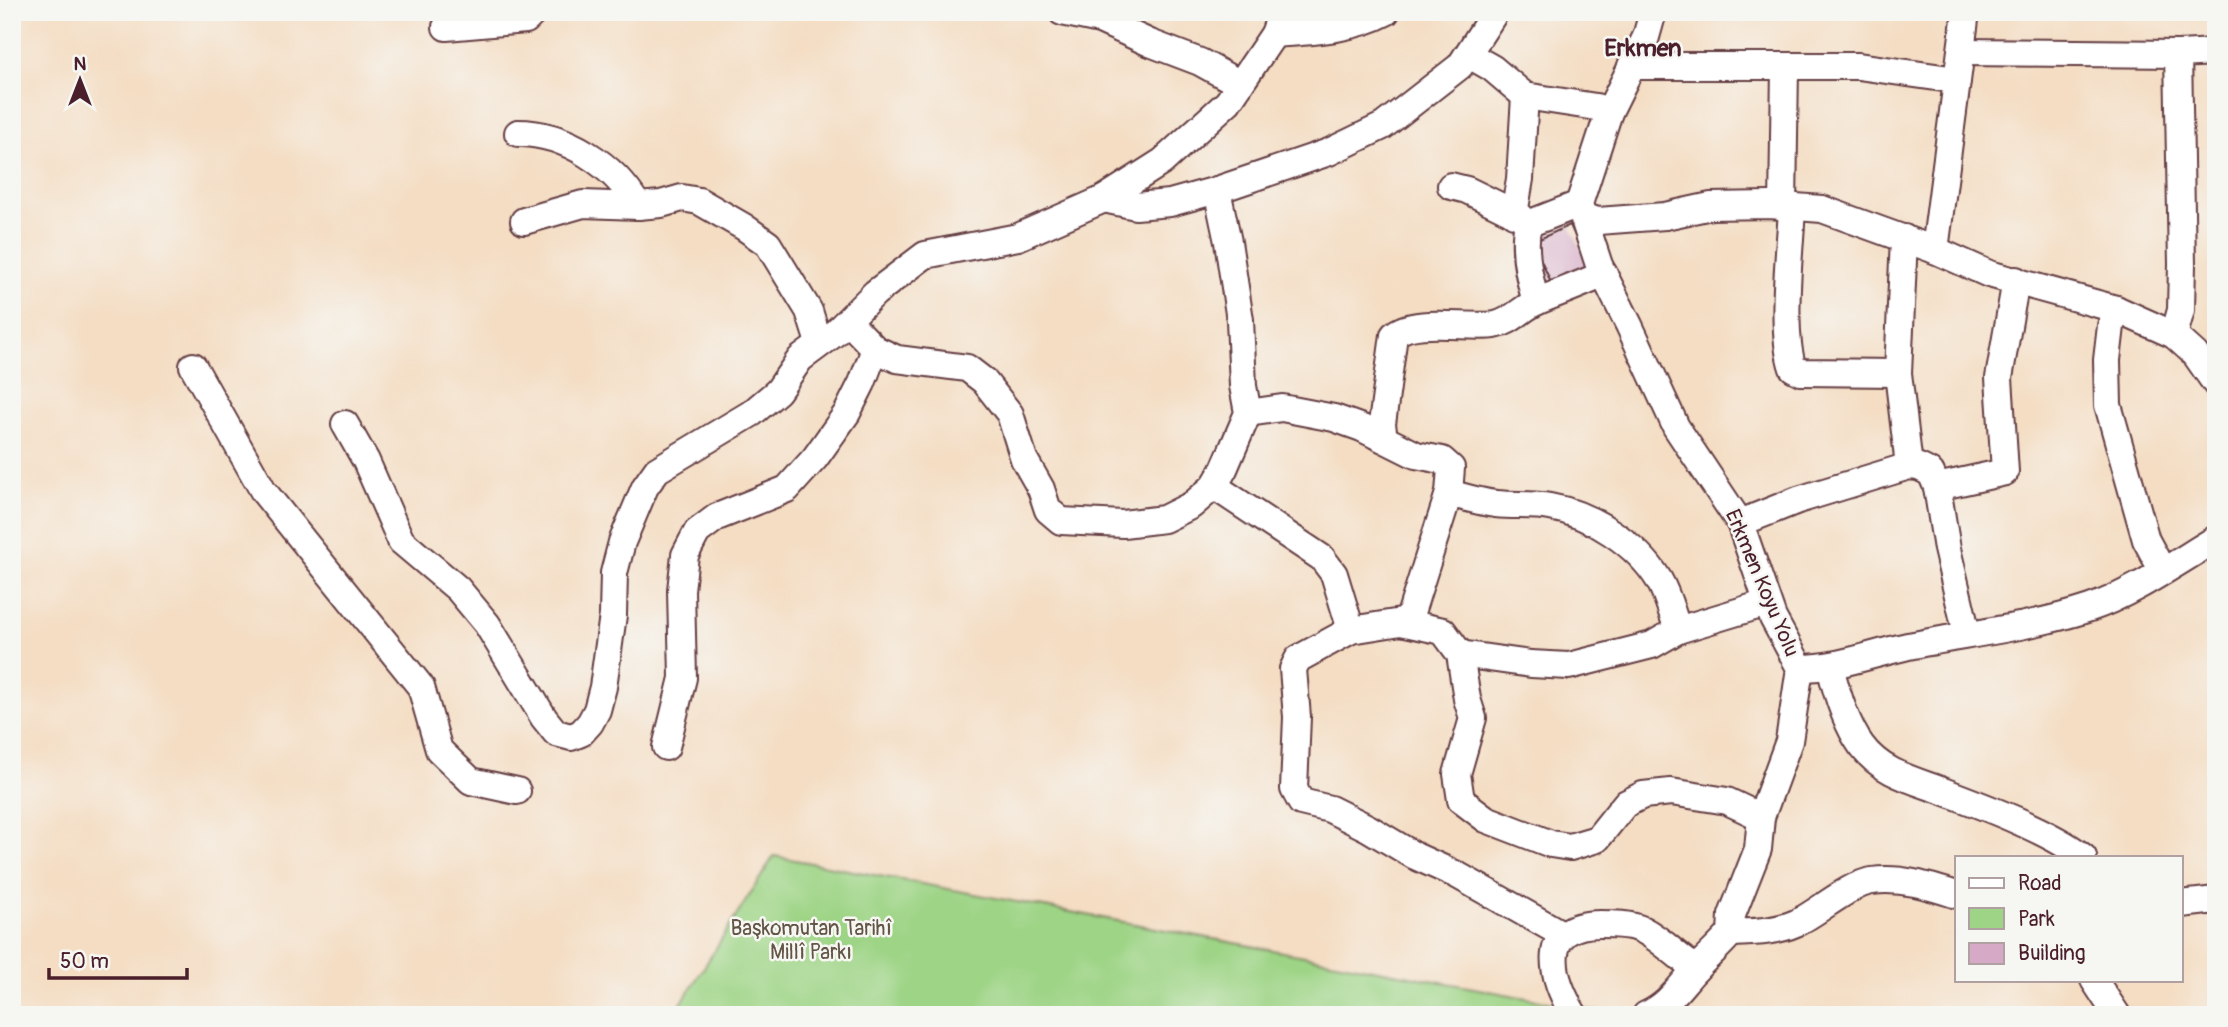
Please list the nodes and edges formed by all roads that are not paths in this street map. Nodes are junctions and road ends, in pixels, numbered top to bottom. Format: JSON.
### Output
{"nodes":[{"id":1,"x":534,"y":12,"type":"edge"},
{"id":2,"x":1062,"y":12,"type":"edge"},
{"id":3,"x":1386,"y":12,"type":"edge"},
{"id":4,"x":1653,"y":12,"type":"edge"},
{"id":5,"x":1966,"y":12,"type":"edge"},
{"id":6,"x":1485,"y":16,"type":"edge"},
{"id":7,"x":1278,"y":23,"type":"edge"},
{"id":8,"x":446,"y":27,"type":"dead end"},
{"id":9,"x":1961,"y":52,"type":"junction"},
{"id":10,"x":2216,"y":52,"type":"edge"},
{"id":11,"x":2178,"y":54,"type":"junction"},
{"id":12,"x":1469,"y":55,"type":"junction"},
{"id":13,"x":1631,"y":66,"type":"junction"},
{"id":14,"x":1785,"y":66,"type":"junction"},
{"id":15,"x":1957,"y":80,"type":"junction"},
{"id":16,"x":1240,"y":84,"type":"junction"},
{"id":17,"x":1525,"y":96,"type":"junction"},
{"id":18,"x":1609,"y":112,"type":"junction"},
{"id":19,"x":518,"y":132,"type":"dead end"},
{"id":20,"x":1451,"y":186,"type":"dead end"},
{"id":21,"x":1217,"y":190,"type":"junction"},
{"id":22,"x":1104,"y":200,"type":"junction"},
{"id":23,"x":638,"y":206,"type":"junction"},
{"id":24,"x":1788,"y":207,"type":"junction"},
{"id":25,"x":1581,"y":211,"type":"junction"},
{"id":26,"x":1521,"y":219,"type":"junction"},
{"id":27,"x":524,"y":221,"type":"dead end"},
{"id":28,"x":1904,"y":238,"type":"junction"},
{"id":29,"x":1935,"y":250,"type":"junction"},
{"id":30,"x":1604,"y":274,"type":"junction"},
{"id":31,"x":2016,"y":281,"type":"junction"},
{"id":32,"x":1536,"y":302,"type":"junction"},
{"id":33,"x":2116,"y":309,"type":"junction"},
{"id":34,"x":848,"y":321,"type":"junction"},
{"id":35,"x":2174,"y":335,"type":"junction"},
{"id":36,"x":819,"y":343,"type":"junction"},
{"id":37,"x":875,"y":349,"type":"junction"},
{"id":38,"x":193,"y":366,"type":"dead end"},
{"id":39,"x":1898,"y":373,"type":"junction"},
{"id":40,"x":2216,"y":384,"type":"edge"},
{"id":41,"x":1248,"y":413,"type":"junction"},
{"id":42,"x":345,"y":424,"type":"dead end"},
{"id":43,"x":1384,"y":439,"type":"junction"},
{"id":44,"x":1909,"y":466,"type":"junction"},
{"id":45,"x":1214,"y":486,"type":"junction"},
{"id":46,"x":1937,"y":487,"type":"junction"},
{"id":47,"x":1449,"y":493,"type":"junction"},
{"id":48,"x":1740,"y":523,"type":"junction"},
{"id":49,"x":2216,"y":539,"type":"edge"},
{"id":50,"x":2162,"y":570,"type":"junction"},
{"id":51,"x":1767,"y":603,"type":"junction"},
{"id":52,"x":1408,"y":622,"type":"junction"},
{"id":53,"x":1351,"y":630,"type":"junction"},
{"id":54,"x":1678,"y":631,"type":"junction"},
{"id":55,"x":1967,"y":634,"type":"junction"},
{"id":56,"x":1460,"y":654,"type":"junction"},
{"id":57,"x":1830,"y":666,"type":"junction"},
{"id":58,"x":1800,"y":668,"type":"junction"},
{"id":59,"x":666,"y":747,"type":"dead end"},
{"id":60,"x":517,"y":791,"type":"dead end"},
{"id":61,"x":1761,"y":817,"type":"junction"},
{"id":62,"x":2082,"y":856,"type":"edge"},
{"id":63,"x":1955,"y":894,"type":"edge"},
{"id":64,"x":2216,"y":900,"type":"edge"},
{"id":65,"x":2182,"y":904,"type":"edge"},
{"id":66,"x":1731,"y":933,"type":"junction"},
{"id":67,"x":1562,"y":934,"type":"junction"},
{"id":68,"x":1696,"y":969,"type":"junction"},
{"id":69,"x":2095,"y":982,"type":"edge"},
{"id":70,"x":1574,"y":1015,"type":"edge"},
{"id":71,"x":1646,"y":1015,"type":"edge"},
{"id":72,"x":2117,"y":1015,"type":"edge"}],
"edges":[{"from":1,"to":8,"type":"street"},
{"from":2,"to":16,"type":"street"},
{"from":3,"to":7,"type":"street"},
{"from":4,"to":13,"type":"street"},
{"from":5,"to":9,"type":"street"},
{"from":6,"to":12,"type":"street"},
{"from":7,"to":16,"type":"street"},
{"from":9,"to":11,"type":"street"},
{"from":9,"to":15,"type":"street"},
{"from":10,"to":11,"type":"street"},
{"from":11,"to":35,"type":"street"},
{"from":12,"to":17,"type":"street"},
{"from":12,"to":21,"type":"street"},
{"from":13,"to":14,"type":"street"},
{"from":13,"to":18,"type":"street"},
{"from":14,"to":15,"type":"street"},
{"from":14,"to":24,"type":"street"},
{"from":15,"to":29,"type":"street"},
{"from":16,"to":22,"type":"street"},
{"from":17,"to":18,"type":"street"},
{"from":17,"to":26,"type":"street"},
{"from":18,"to":25,"type":"street"},
{"from":19,"to":23,"type":"street"},
{"from":20,"to":26,"type":"street"},
{"from":21,"to":22,"type":"street"},
{"from":21,"to":41,"type":"street"},
{"from":22,"to":34,"type":"street"},
{"from":23,"to":27,"type":"street"},
{"from":23,"to":36,"type":"street"},
{"from":24,"to":25,"type":"street"},
{"from":24,"to":28,"type":"street"},
{"from":24,"to":39,"type":"street"},
{"from":25,"to":26,"type":"street"},
{"from":25,"to":30,"type":"street","name":"Erkmen Koyu Yolu"},
{"from":26,"to":32,"type":"street"},
{"from":28,"to":29,"type":"street"},
{"from":28,"to":39,"type":"street"},
{"from":29,"to":31,"type":"street"},
{"from":30,"to":32,"type":"street"},
{"from":30,"to":48,"type":"street","name":"Erkmen Koyu Yolu"},
{"from":31,"to":33,"type":"street"},
{"from":31,"to":46,"type":"street"},
{"from":32,"to":43,"type":"street"},
{"from":33,"to":35,"type":"street"},
{"from":33,"to":50,"type":"street"},
{"from":34,"to":36,"type":"street"},
{"from":34,"to":37,"type":"street"},
{"from":35,"to":40,"type":"street"},
{"from":36,"to":42,"type":"street"},
{"from":37,"to":45,"type":"street"},
{"from":37,"to":59,"type":"street"},
{"from":38,"to":60,"type":"street"},
{"from":39,"to":44,"type":"street"},
{"from":41,"to":43,"type":"street"},
{"from":41,"to":45,"type":"street"},
{"from":43,"to":47,"type":"street"},
{"from":44,"to":46,"type":"street"},
{"from":44,"to":48,"type":"street"},
{"from":45,"to":53,"type":"street"},
{"from":46,"to":55,"type":"street"},
{"from":47,"to":52,"type":"street"},
{"from":47,"to":54,"type":"street"},
{"from":48,"to":51,"type":"street","name":"Erkmen Koyu Yolu"},
{"from":49,"to":50,"type":"street"},
{"from":50,"to":55,"type":"street"},
{"from":51,"to":54,"type":"street"},
{"from":51,"to":58,"type":"street","name":"Erkmen Koyu Yolu"},
{"from":52,"to":53,"type":"street"},
{"from":52,"to":56,"type":"street"},
{"from":53,"to":67,"type":"street"},
{"from":54,"to":56,"type":"street"},
{"from":55,"to":57,"type":"street"},
{"from":56,"to":61,"type":"street"},
{"from":57,"to":58,"type":"street"},
{"from":57,"to":62,"type":"street"},
{"from":58,"to":61,"type":"street","name":"Erkmen Koyu Yolu"},
{"from":61,"to":66,"type":"street","name":"Erkmen Koyu Yolu"},
{"from":63,"to":66,"type":"street"},
{"from":64,"to":65,"type":"street"},
{"from":66,"to":68,"type":"street"},
{"from":67,"to":68,"type":"street"},
{"from":67,"to":70,"type":"street"},
{"from":68,"to":71,"type":"street"},
{"from":69,"to":72,"type":"street"}]}
